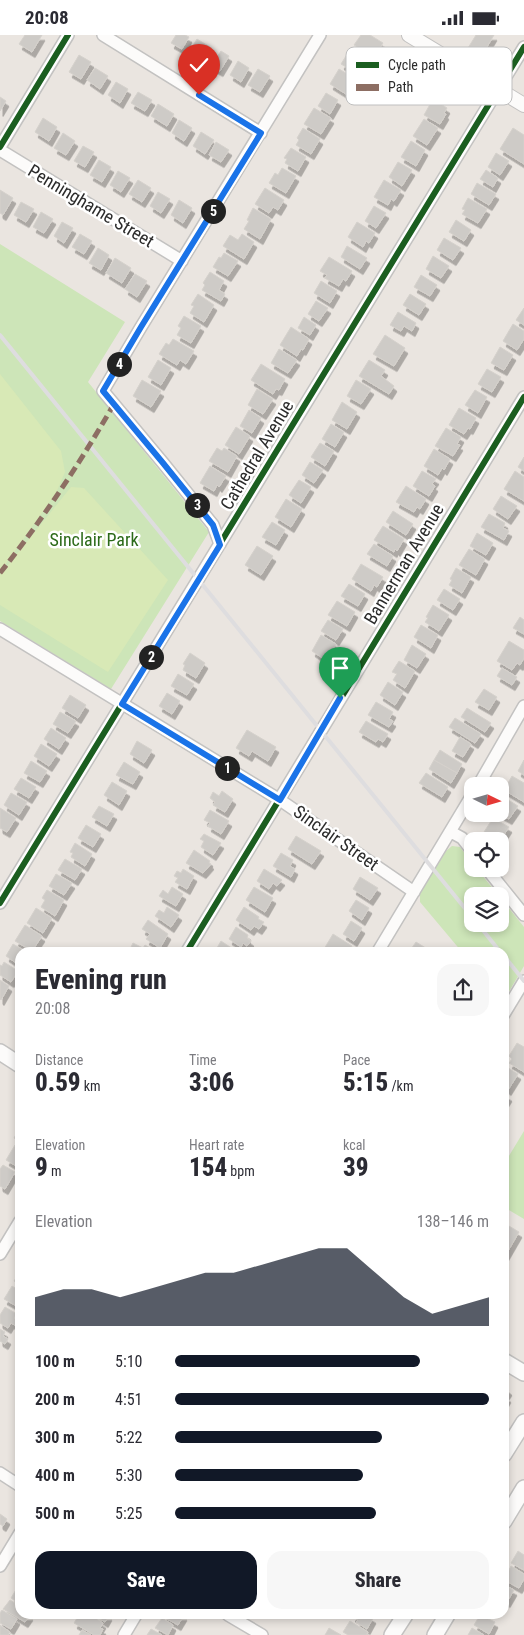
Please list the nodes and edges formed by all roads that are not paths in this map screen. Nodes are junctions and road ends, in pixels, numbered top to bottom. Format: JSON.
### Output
{"nodes":[{"id":1,"x":68,"y":35,"type":"edge"},
{"id":2,"x":103,"y":35,"type":"edge"},
{"id":3,"x":320,"y":35,"type":"edge"},
{"id":4,"x":409,"y":35,"type":"edge"},
{"id":5,"x":429,"y":47,"type":"edge"},
{"id":6,"x":524,"y":47,"type":"edge"},
{"id":7,"x":512,"y":67,"type":"edge"},
{"id":8,"x":512,"y":97,"type":"edge"},
{"id":9,"x":489,"y":105,"type":"edge"},
{"id":10,"x":524,"y":105,"type":"edge"},
{"id":11,"x":261,"y":133,"type":"junction"},
{"id":12,"x":0,"y":149,"type":"edge"},
{"id":13,"x":182,"y":261,"type":"junction"},
{"id":14,"x":524,"y":397,"type":"edge"},
{"id":15,"x":220,"y":545,"type":"junction"},
{"id":16,"x":0,"y":629,"type":"edge"},
{"id":17,"x":122,"y":704,"type":"junction"},
{"id":18,"x":524,"y":706,"type":"edge"},
{"id":19,"x":483,"y":777,"type":"edge"},
{"id":20,"x":280,"y":800,"type":"junction"},
{"id":21,"x":464,"y":809,"type":"edge"},
{"id":22,"x":451,"y":832,"type":"junction"},
{"id":23,"x":464,"y":841,"type":"edge"},
{"id":24,"x":493,"y":877,"type":"edge"},
{"id":25,"x":414,"y":892,"type":"junction"},
{"id":26,"x":0,"y":903,"type":"edge"},
{"id":27,"x":524,"y":915,"type":"edge"},
{"id":28,"x":190,"y":947,"type":"edge"},
{"id":29,"x":381,"y":947,"type":"edge"},
{"id":30,"x":524,"y":981,"type":"edge"},
{"id":31,"x":509,"y":1006,"type":"edge"},
{"id":32,"x":0,"y":1052,"type":"edge"},
{"id":33,"x":15,"y":1062,"type":"edge"},
{"id":34,"x":15,"y":1229,"type":"edge"},
{"id":35,"x":0,"y":1254,"type":"edge"},
{"id":36,"x":509,"y":1364,"type":"edge"},
{"id":37,"x":524,"y":1373,"type":"edge"},
{"id":38,"x":524,"y":1422,"type":"edge"},
{"id":39,"x":509,"y":1447,"type":"edge"},
{"id":40,"x":0,"y":1473,"type":"edge"},
{"id":41,"x":15,"y":1483,"type":"edge"},
{"id":42,"x":524,"y":1488,"type":"edge"},
{"id":43,"x":509,"y":1513,"type":"edge"},
{"id":44,"x":15,"y":1541,"type":"edge"},
{"id":45,"x":0,"y":1566,"type":"edge"},
{"id":46,"x":134,"y":1619,"type":"edge"},
{"id":47,"x":235,"y":1619,"type":"edge"},
{"id":48,"x":402,"y":1619,"type":"edge"},
{"id":49,"x":445,"y":1619,"type":"edge"},
{"id":50,"x":124,"y":1635,"type":"edge"},
{"id":51,"x":262,"y":1635,"type":"edge"},
{"id":52,"x":392,"y":1635,"type":"edge"},
{"id":53,"x":435,"y":1635,"type":"edge"}],
"edges":[{"from":1,"to":12,"type":"street"},
{"from":2,"to":11,"type":"street"},
{"from":3,"to":11,"type":"street"},
{"from":4,"to":5,"type":"street"},
{"from":6,"to":7,"type":"street","name":"Cathedral Avenue"},
{"from":8,"to":10,"type":"street"},
{"from":9,"to":15,"type":"street","name":"Cathedral Avenue"},
{"from":11,"to":13,"type":"street"},
{"from":12,"to":13,"type":"street","name":"Penninghame Street"},
{"from":13,"to":15,"type":"street"},
{"from":14,"to":20,"type":"street","name":"Bannerman Avenue"},
{"from":15,"to":17,"type":"street","name":"Cathedral Avenue"},
{"from":16,"to":17,"type":"street","name":"Sinclair Street"},
{"from":17,"to":20,"type":"street","name":"Sinclair Street"},
{"from":17,"to":26,"type":"street","name":"Cathedral Avenue"},
{"from":18,"to":19,"type":"street"},
{"from":20,"to":25,"type":"street","name":"Sinclair Street"},
{"from":20,"to":28,"type":"street","name":"Bannerman Avenue"},
{"from":21,"to":22,"type":"street"},
{"from":22,"to":23,"type":"street"},
{"from":22,"to":25,"type":"street"},
{"from":24,"to":27,"type":"street"},
{"from":25,"to":29,"type":"street"},
{"from":30,"to":31,"type":"street"},
{"from":32,"to":33,"type":"main road"},
{"from":34,"to":35,"type":"street"},
{"from":36,"to":37,"type":"main road"},
{"from":38,"to":39,"type":"main road"},
{"from":40,"to":41,"type":"street"},
{"from":42,"to":43,"type":"main road"},
{"from":44,"to":45,"type":"street"},
{"from":46,"to":50,"type":"street"},
{"from":47,"to":51,"type":"street"},
{"from":48,"to":52,"type":"main road"},
{"from":49,"to":53,"type":"main road"}]}
